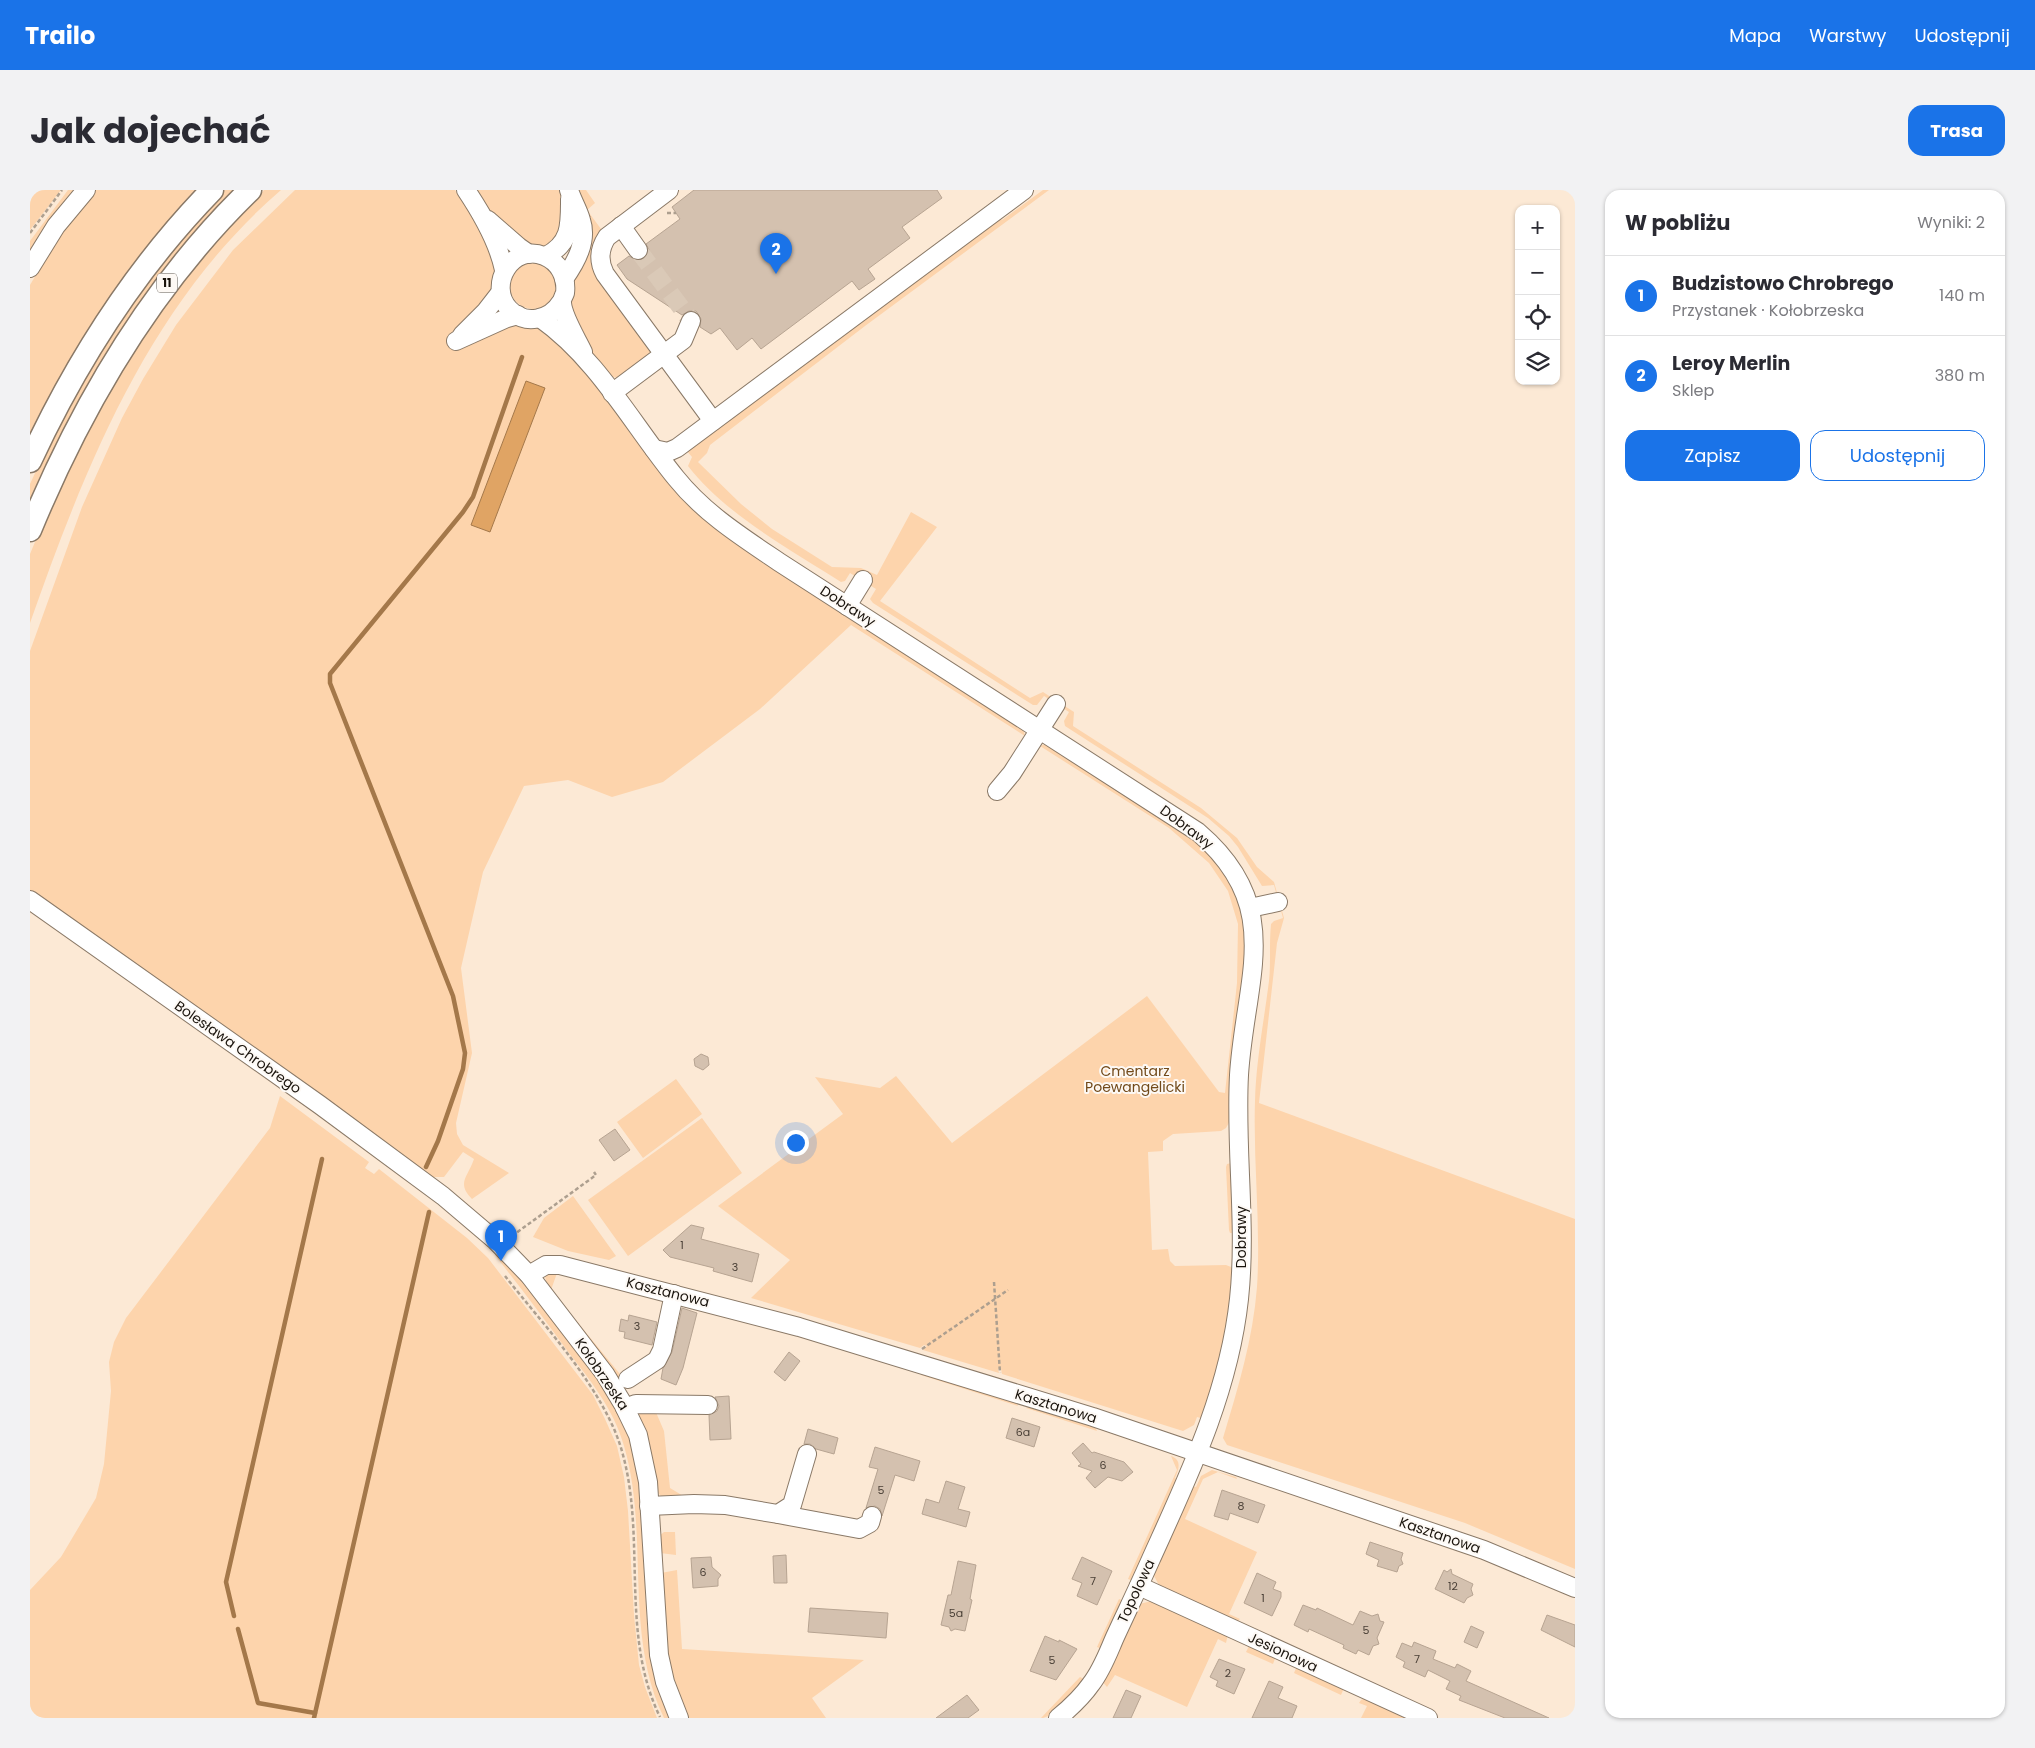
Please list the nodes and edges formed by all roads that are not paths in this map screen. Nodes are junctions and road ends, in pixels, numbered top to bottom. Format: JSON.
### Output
{"nodes":[{"id":1,"x":86,"y":190,"type":"edge"},
{"id":2,"x":212,"y":190,"type":"edge"},
{"id":3,"x":250,"y":190,"type":"edge"},
{"id":4,"x":466,"y":190,"type":"edge"},
{"id":5,"x":670,"y":190,"type":"edge"},
{"id":6,"x":1023,"y":190,"type":"edge"},
{"id":7,"x":570,"y":192,"type":"edge"},
{"id":8,"x":482,"y":215,"type":"junction"},
{"id":9,"x":621,"y":226,"type":"junction"},
{"id":10,"x":638,"y":250,"type":"tunnel mouth"},
{"id":11,"x":537,"y":255,"type":"junction"},
{"id":12,"x":30,"y":268,"type":"edge"},
{"id":13,"x":504,"y":270,"type":"junction"},
{"id":14,"x":564,"y":279,"type":"junction"},
{"id":15,"x":500,"y":293,"type":"junction"},
{"id":16,"x":561,"y":302,"type":"junction"},
{"id":17,"x":518,"y":315,"type":"junction"},
{"id":18,"x":540,"y":318,"type":"junction"},
{"id":19,"x":691,"y":321,"type":"dead end"},
{"id":20,"x":664,"y":354,"type":"junction"},
{"id":21,"x":586,"y":360,"type":"junction"},
{"id":22,"x":612,"y":393,"type":"junction"},
{"id":23,"x":708,"y":425,"type":"junction"},
{"id":24,"x":654,"y":449,"type":"junction"},
{"id":25,"x":30,"y":461,"type":"edge"},
{"id":26,"x":30,"y":530,"type":"edge"},
{"id":27,"x":863,"y":580,"type":"dead end"},
{"id":28,"x":848,"y":606,"type":"junction"},
{"id":29,"x":1056,"y":704,"type":"dead end"},
{"id":30,"x":1039,"y":730,"type":"junction"},
{"id":31,"x":997,"y":791,"type":"dead end"},
{"id":32,"x":30,"y":900,"type":"edge"},
{"id":33,"x":1278,"y":902,"type":"dead end"},
{"id":34,"x":1250,"y":908,"type":"junction"},
{"id":35,"x":443,"y":1196,"type":"joint"},
{"id":36,"x":529,"y":1275,"type":"junction"},
{"id":37,"x":674,"y":1294,"type":"junction"},
{"id":38,"x":628,"y":1379,"type":"dead end"},
{"id":39,"x":708,"y":1405,"type":"dead end"},
{"id":40,"x":626,"y":1408,"type":"junction"},
{"id":41,"x":1198,"y":1453,"type":"junction"},
{"id":42,"x":807,"y":1454,"type":"dead end"},
{"id":43,"x":649,"y":1506,"type":"junction"},
{"id":44,"x":778,"y":1514,"type":"junction"},
{"id":45,"x":872,"y":1516,"type":"dead end"},
{"id":46,"x":1139,"y":1586,"type":"junction"},
{"id":47,"x":1575,"y":1588,"type":"edge"},
{"id":48,"x":679,"y":1718,"type":"edge"},
{"id":49,"x":1058,"y":1718,"type":"edge"},
{"id":50,"x":1428,"y":1718,"type":"edge"}],
"edges":[{"from":1,"to":12,"type":"street"},
{"from":2,"to":25,"type":"main road","number":"11"},
{"from":3,"to":26,"type":"main road","number":"11"},
{"from":4,"to":8,"type":"street"},
{"from":5,"to":9,"type":"street"},
{"from":6,"to":23,"type":"street"},
{"from":7,"to":11,"type":"street"},
{"from":7,"to":14,"type":"street"},
{"from":8,"to":11,"type":"street"},
{"from":8,"to":13,"type":"street"},
{"from":9,"to":10,"type":"street"},
{"from":9,"to":20,"type":"street"},
{"from":11,"to":13,"type":"street"},
{"from":11,"to":14,"type":"street"},
{"from":13,"to":15,"type":"street"},
{"from":14,"to":16,"type":"street","name":"Dobrawy"},
{"from":15,"to":17,"type":"street"},
{"from":15,"to":17,"type":"street"},
{"from":16,"to":18,"type":"street"},
{"from":16,"to":21,"type":"street","name":"Dobrawy"},
{"from":17,"to":18,"type":"street"},
{"from":18,"to":21,"type":"street","name":"Dobrawy"},
{"from":19,"to":20,"type":"street"},
{"from":20,"to":22,"type":"street"},
{"from":20,"to":23,"type":"street"},
{"from":21,"to":22,"type":"street","name":"Dobrawy"},
{"from":22,"to":24,"type":"street","name":"Dobrawy"},
{"from":23,"to":24,"type":"street"},
{"from":24,"to":28,"type":"street","name":"Dobrawy"},
{"from":27,"to":28,"type":"street"},
{"from":28,"to":30,"type":"street","name":"Dobrawy"},
{"from":29,"to":30,"type":"street"},
{"from":30,"to":31,"type":"street"},
{"from":30,"to":34,"type":"street","name":"Dobrawy"},
{"from":32,"to":35,"type":"street","name":"Bolesława Chrobrego"},
{"from":33,"to":34,"type":"street"},
{"from":34,"to":41,"type":"street","name":"Dobrawy"},
{"from":35,"to":36,"type":"street","name":"Kołobrzeska"},
{"from":36,"to":37,"type":"street","name":"Kasztanowa"},
{"from":36,"to":40,"type":"street","name":"Kołobrzeska"},
{"from":37,"to":38,"type":"street"},
{"from":37,"to":41,"type":"street","name":"Kasztanowa"},
{"from":39,"to":40,"type":"street"},
{"from":40,"to":43,"type":"street","name":"Kołobrzeska"},
{"from":41,"to":46,"type":"street","name":"Topolowa"},
{"from":41,"to":47,"type":"street","name":"Kasztanowa"},
{"from":42,"to":44,"type":"street"},
{"from":43,"to":44,"type":"street"},
{"from":43,"to":48,"type":"street","name":"Kołobrzeska"},
{"from":44,"to":45,"type":"street"},
{"from":46,"to":49,"type":"street","name":"Topolowa"},
{"from":46,"to":50,"type":"street","name":"Jesionowa"}]}
